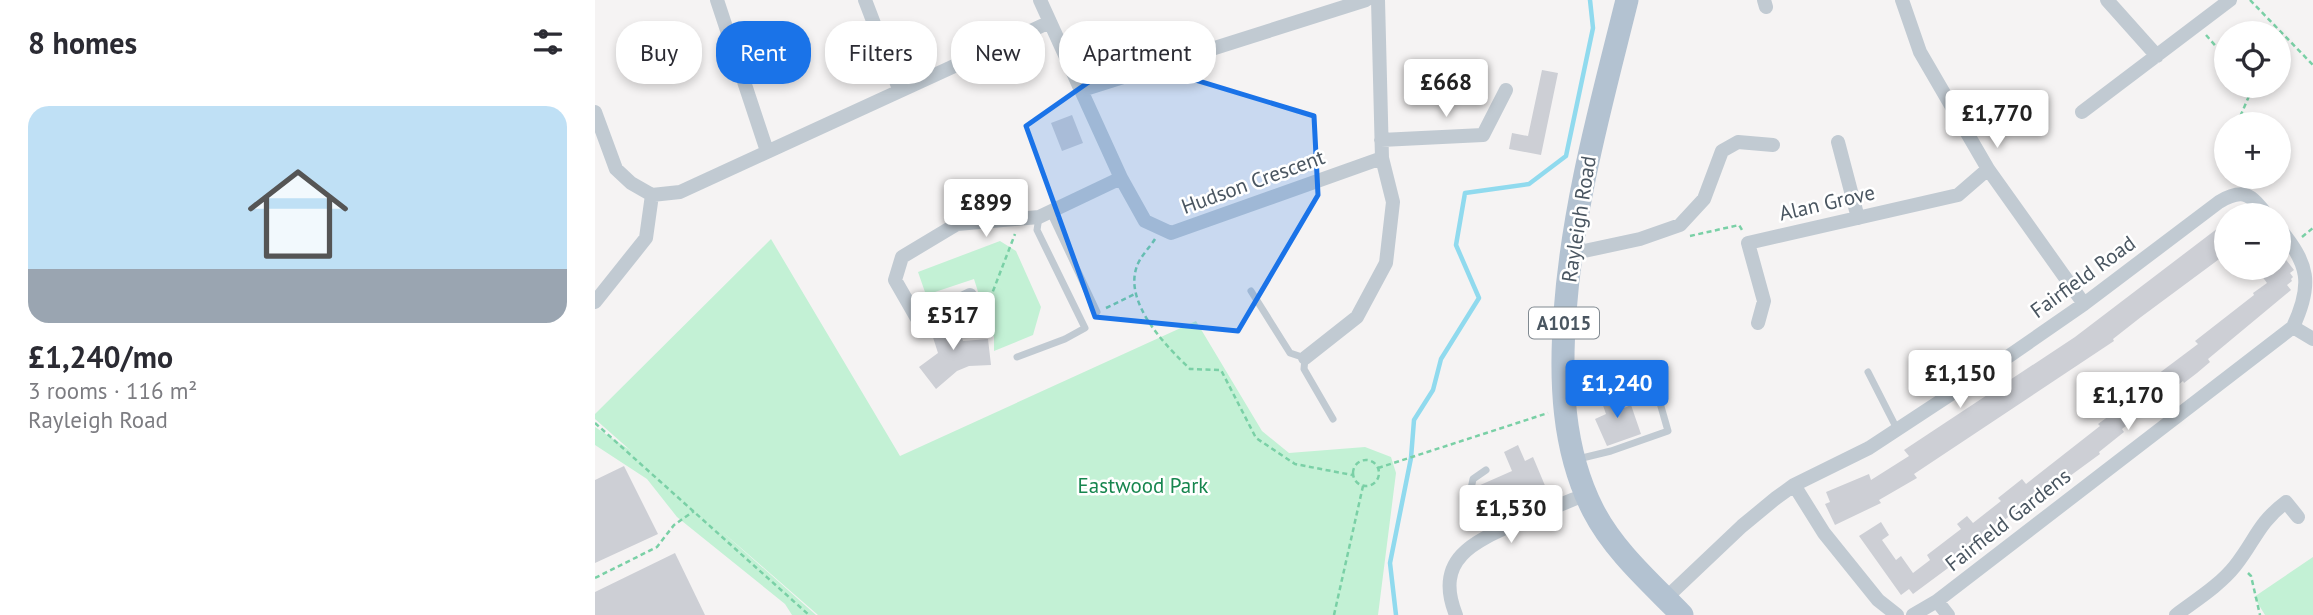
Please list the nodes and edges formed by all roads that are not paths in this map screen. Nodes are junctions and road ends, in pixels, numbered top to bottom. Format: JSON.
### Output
{"nodes":[{"id":1,"x":717,"y":0,"type":"edge"},
{"id":2,"x":865,"y":0,"type":"edge"},
{"id":3,"x":1040,"y":0,"type":"edge"},
{"id":4,"x":1366,"y":0,"type":"edge"},
{"id":5,"x":1378,"y":0,"type":"edge"},
{"id":6,"x":1627,"y":0,"type":"edge"},
{"id":7,"x":1902,"y":0,"type":"edge"},
{"id":8,"x":2107,"y":0,"type":"edge"},
{"id":9,"x":2230,"y":0,"type":"edge"},
{"id":10,"x":1050,"y":22,"type":"junction"},
{"id":11,"x":2157,"y":55,"type":"junction"},
{"id":12,"x":899,"y":89,"type":"junction"},
{"id":13,"x":1082,"y":90,"type":"junction"},
{"id":14,"x":1506,"y":90,"type":"dead end"},
{"id":15,"x":595,"y":112,"type":"edge"},
{"id":16,"x":2082,"y":112,"type":"dead end"},
{"id":17,"x":1381,"y":140,"type":"junction"},
{"id":18,"x":1838,"y":142,"type":"dead end"},
{"id":19,"x":1773,"y":145,"type":"dead end"},
{"id":20,"x":767,"y":150,"type":"junction"},
{"id":21,"x":1382,"y":158,"type":"junction"},
{"id":22,"x":1988,"y":169,"type":"junction"},
{"id":23,"x":1121,"y":178,"type":"junction"},
{"id":24,"x":652,"y":195,"type":"junction"},
{"id":25,"x":2218,"y":203,"type":"edge"},
{"id":26,"x":2257,"y":203,"type":"edge"},
{"id":27,"x":2214,"y":206,"type":"edge"},
{"id":28,"x":1045,"y":215,"type":"junction"},
{"id":29,"x":1858,"y":218,"type":"junction"},
{"id":30,"x":2291,"y":245,"type":"edge"},
{"id":31,"x":1570,"y":254,"type":"junction"},
{"id":32,"x":1251,"y":291,"type":"dead end"},
{"id":33,"x":970,"y":295,"type":"dead end"},
{"id":34,"x":595,"y":302,"type":"edge"},
{"id":35,"x":2084,"y":304,"type":"junction"},
{"id":36,"x":1097,"y":312,"type":"dead end"},
{"id":37,"x":1758,"y":323,"type":"dead end"},
{"id":38,"x":2293,"y":327,"type":"junction"},
{"id":39,"x":2313,"y":340,"type":"edge"},
{"id":40,"x":1017,"y":357,"type":"dead end"},
{"id":41,"x":1305,"y":358,"type":"junction"},
{"id":42,"x":1868,"y":372,"type":"dead end"},
{"id":43,"x":1660,"y":403,"type":"dead end"},
{"id":44,"x":1333,"y":419,"type":"dead end"},
{"id":45,"x":1897,"y":430,"type":"junction"},
{"id":46,"x":1574,"y":460,"type":"junction"},
{"id":47,"x":1486,"y":470,"type":"dead end"},
{"id":48,"x":1794,"y":485,"type":"junction"},
{"id":49,"x":1585,"y":495,"type":"junction"},
{"id":50,"x":2298,"y":517,"type":"dead end"},
{"id":51,"x":1491,"y":534,"type":"junction"},
{"id":52,"x":1666,"y":598,"type":"junction"},
{"id":53,"x":1937,"y":600,"type":"junction"},
{"id":54,"x":1455,"y":615,"type":"edge"},
{"id":55,"x":1682,"y":615,"type":"edge"},
{"id":56,"x":1897,"y":615,"type":"edge"},
{"id":57,"x":1913,"y":615,"type":"edge"},
{"id":58,"x":1948,"y":615,"type":"edge"},
{"id":59,"x":2176,"y":615,"type":"edge"}],
"edges":[{"from":1,"to":20,"type":"street"},
{"from":2,"to":12,"type":"street"},
{"from":3,"to":10,"type":"street","name":"Hudson Crescent"},
{"from":4,"to":13,"type":"street"},
{"from":5,"to":17,"type":"street"},
{"from":6,"to":31,"type":"main road","name":"Rayleigh Road","number":"A1015"},
{"from":7,"to":22,"type":"street"},
{"from":8,"to":11,"type":"street"},
{"from":9,"to":11,"type":"street"},
{"from":10,"to":12,"type":"street"},
{"from":10,"to":13,"type":"street","name":"Hudson Crescent"},
{"from":11,"to":16,"type":"street"},
{"from":12,"to":20,"type":"street"},
{"from":13,"to":23,"type":"street","name":"Hudson Crescent"},
{"from":14,"to":17,"type":"street"},
{"from":15,"to":24,"type":"street"},
{"from":17,"to":21,"type":"street"},
{"from":18,"to":29,"type":"street"},
{"from":19,"to":31,"type":"street"},
{"from":20,"to":24,"type":"street"},
{"from":21,"to":23,"type":"street","name":"Hudson Crescent"},
{"from":21,"to":41,"type":"street"},
{"from":22,"to":29,"type":"street","name":"Alan Grove"},
{"from":22,"to":35,"type":"street"},
{"from":23,"to":28,"type":"street"},
{"from":24,"to":34,"type":"street"},
{"from":25,"to":26,"type":"street","name":"Fairfield Road"},
{"from":27,"to":35,"type":"street","name":"Fairfield Road"},
{"from":28,"to":33,"type":"street"},
{"from":28,"to":36,"type":"lane"},
{"from":28,"to":40,"type":"lane"},
{"from":29,"to":37,"type":"street","name":"Alan Grove"},
{"from":30,"to":38,"type":"street","name":"Fairfield Gardens"},
{"from":31,"to":46,"type":"main road","name":"Rayleigh Road","number":"A1015"},
{"from":32,"to":41,"type":"lane"},
{"from":35,"to":45,"type":"street","name":"Fairfield Road"},
{"from":38,"to":39,"type":"street"},
{"from":38,"to":53,"type":"street","name":"Fairfield Gardens"},
{"from":41,"to":44,"type":"lane"},
{"from":42,"to":45,"type":"lane"},
{"from":43,"to":46,"type":"lane"},
{"from":45,"to":48,"type":"street","name":"Fairfield Road"},
{"from":46,"to":49,"type":"main road","name":"Rayleigh Road","number":"A1015"},
{"from":47,"to":51,"type":"lane"},
{"from":48,"to":52,"type":"street","name":"Fairfield Road"},
{"from":48,"to":56,"type":"street"},
{"from":49,"to":51,"type":"street"},
{"from":49,"to":52,"type":"main road","name":"Rayleigh Road","number":"A1015"},
{"from":50,"to":59,"type":"street"},
{"from":51,"to":54,"type":"street"},
{"from":52,"to":55,"type":"main road","name":"Rayleigh Road","number":"A1015"},
{"from":53,"to":57,"type":"street","name":"Fairfield Gardens"},
{"from":53,"to":58,"type":"street"}]}
